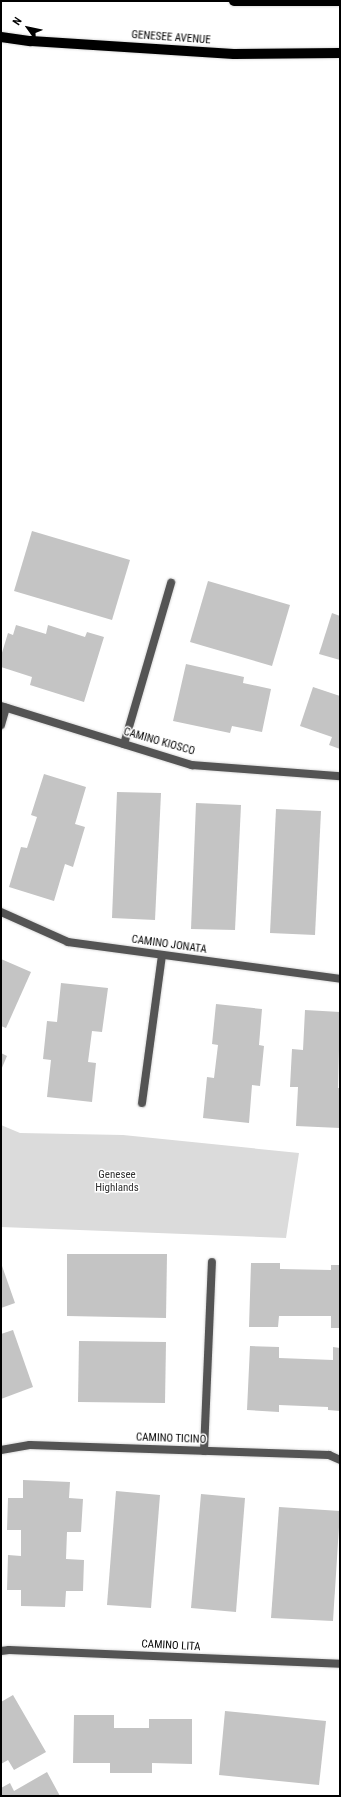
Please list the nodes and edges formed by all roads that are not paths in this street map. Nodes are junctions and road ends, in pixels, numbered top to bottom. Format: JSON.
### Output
{"nodes":[{"id":1,"x":234,"y":1,"type":"edge"},
{"id":2,"x":340,"y":1,"type":"edge"},
{"id":3,"x":1,"y":37,"type":"edge"},
{"id":4,"x":340,"y":53,"type":"edge"},
{"id":5,"x":171,"y":583,"type":"dead end"},
{"id":6,"x":4,"y":707,"type":"edge"},
{"id":7,"x":1,"y":725,"type":"edge"},
{"id":8,"x":124,"y":744,"type":"junction"},
{"id":9,"x":340,"y":776,"type":"edge"},
{"id":10,"x":1,"y":912,"type":"edge"},
{"id":11,"x":162,"y":955,"type":"junction"},
{"id":12,"x":340,"y":979,"type":"edge"},
{"id":13,"x":142,"y":1103,"type":"dead end"},
{"id":14,"x":212,"y":1262,"type":"dead end"},
{"id":15,"x":1,"y":1450,"type":"edge"},
{"id":16,"x":204,"y":1451,"type":"junction"},
{"id":17,"x":340,"y":1460,"type":"edge"},
{"id":18,"x":1,"y":1651,"type":"edge"},
{"id":19,"x":340,"y":1664,"type":"edge"}],
"edges":[{"from":1,"to":2,"type":"main road"},
{"from":3,"to":4,"type":"main road","name":"GENESEE AVENUE"},
{"from":5,"to":8,"type":"street"},
{"from":6,"to":7,"type":"street"},
{"from":6,"to":8,"type":"street","name":"CAMINO KIOSCO"},
{"from":8,"to":9,"type":"street","name":"CAMINO KIOSCO"},
{"from":10,"to":11,"type":"street","name":"CAMINO JONATA"},
{"from":11,"to":12,"type":"street","name":"CAMINO JONATA"},
{"from":11,"to":13,"type":"street"},
{"from":14,"to":16,"type":"street"},
{"from":15,"to":16,"type":"street","name":"CAMINO TICINO"},
{"from":16,"to":17,"type":"street","name":"CAMINO TICINO"},
{"from":18,"to":19,"type":"street","name":"CAMINO LITA"}]}
